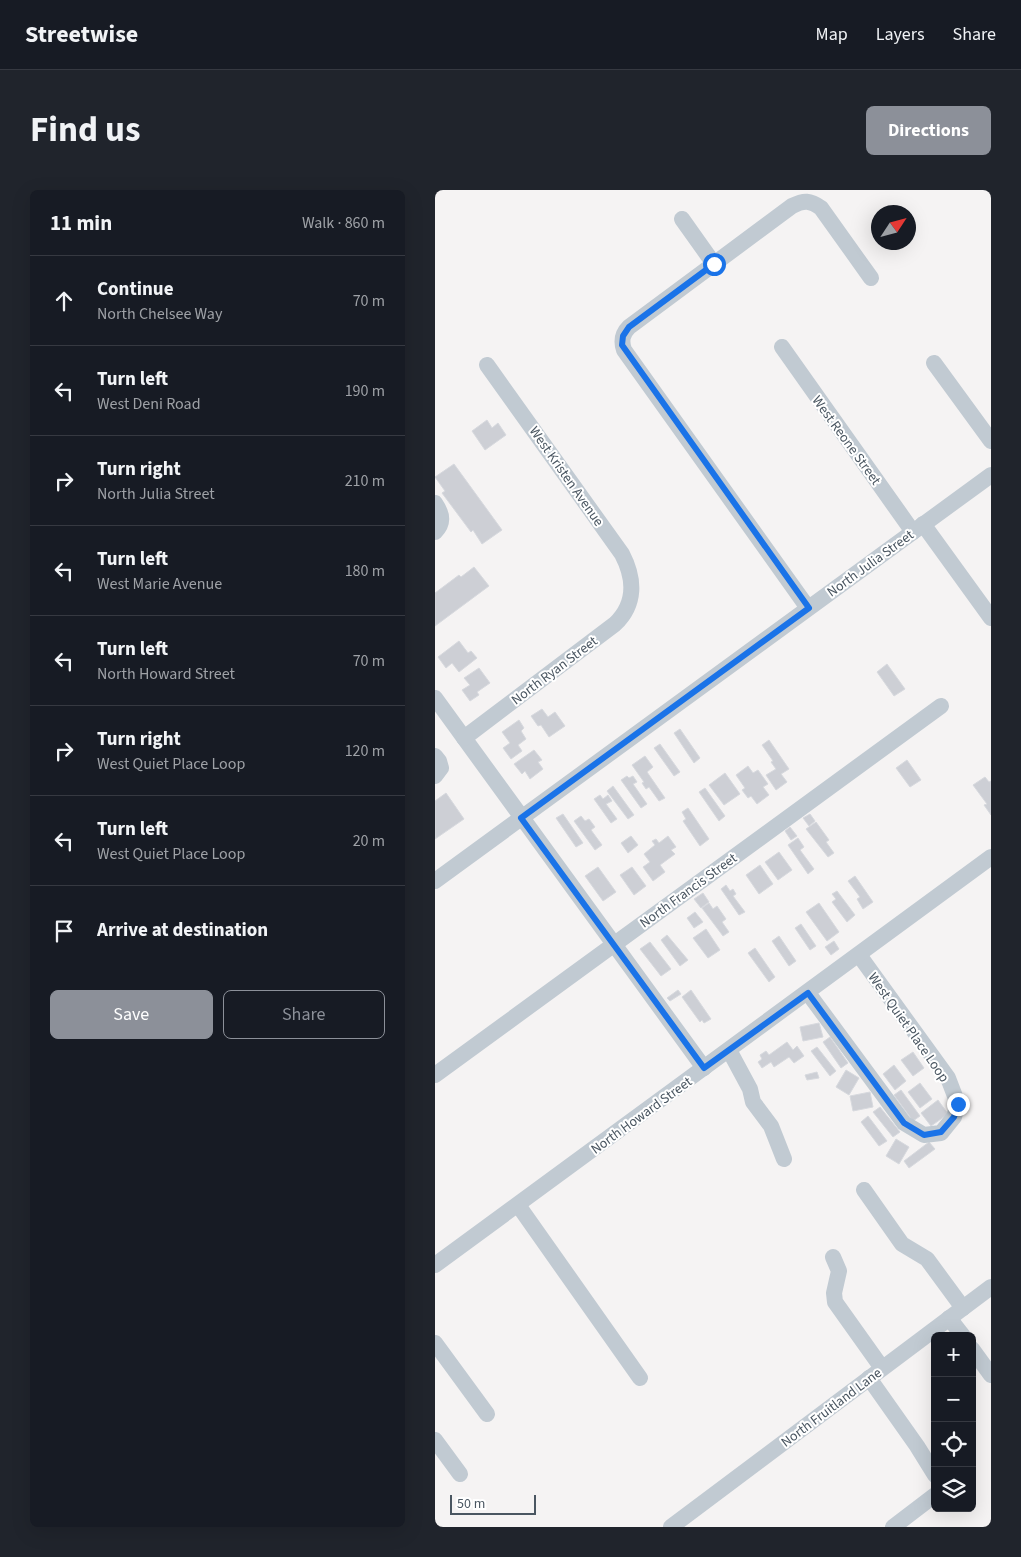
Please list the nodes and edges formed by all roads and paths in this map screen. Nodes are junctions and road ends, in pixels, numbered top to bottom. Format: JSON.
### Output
{"nodes":[{"id":1,"x":682,"y":219,"type":"dead end"},
{"id":2,"x":714,"y":264,"type":"junction"},
{"id":3,"x":871,"y":278,"type":"dead end"},
{"id":4,"x":782,"y":347,"type":"dead end"},
{"id":5,"x":934,"y":363,"type":"dead end"},
{"id":6,"x":487,"y":365,"type":"dead end"},
{"id":7,"x":991,"y":441,"type":"edge"},
{"id":8,"x":988,"y":482,"type":"edge"},
{"id":9,"x":435,"y":503,"type":"edge"},
{"id":10,"x":918,"y":528,"type":"junction"},
{"id":11,"x":435,"y":532,"type":"edge"},
{"id":12,"x":632,"y":593,"type":"joint"},
{"id":13,"x":809,"y":608,"type":"junction"},
{"id":14,"x":991,"y":618,"type":"edge"},
{"id":15,"x":435,"y":698,"type":"edge"},
{"id":16,"x":941,"y":706,"type":"dead end"},
{"id":17,"x":464,"y":738,"type":"junction"},
{"id":18,"x":435,"y":756,"type":"edge"},
{"id":19,"x":435,"y":776,"type":"edge"},
{"id":20,"x":521,"y":818,"type":"junction"},
{"id":21,"x":991,"y":857,"type":"edge"},
{"id":22,"x":435,"y":881,"type":"edge"},
{"id":23,"x":613,"y":945,"type":"junction"},
{"id":24,"x":859,"y":955,"type":"junction"},
{"id":25,"x":808,"y":993,"type":"junction"},
{"id":26,"x":729,"y":1050,"type":"junction"},
{"id":27,"x":704,"y":1068,"type":"junction"},
{"id":28,"x":435,"y":1075,"type":"edge"},
{"id":29,"x":784,"y":1159,"type":"dead end"},
{"id":30,"x":864,"y":1190,"type":"dead end"},
{"id":31,"x":518,"y":1205,"type":"junction"},
{"id":32,"x":833,"y":1257,"type":"dead end"},
{"id":33,"x":435,"y":1265,"type":"edge"},
{"id":34,"x":991,"y":1287,"type":"edge"},
{"id":35,"x":963,"y":1308,"type":"junction"},
{"id":36,"x":949,"y":1318,"type":"junction"},
{"id":37,"x":960,"y":1332,"type":"edge"},
{"id":38,"x":435,"y":1343,"type":"edge"},
{"id":39,"x":976,"y":1354,"type":"edge"},
{"id":40,"x":875,"y":1373,"type":"junction"},
{"id":41,"x":991,"y":1374,"type":"edge"},
{"id":42,"x":640,"y":1378,"type":"dead end"},
{"id":43,"x":487,"y":1414,"type":"dead end"},
{"id":44,"x":435,"y":1440,"type":"edge"},
{"id":45,"x":931,"y":1469,"type":"edge"},
{"id":46,"x":460,"y":1474,"type":"dead end"},
{"id":47,"x":931,"y":1497,"type":"edge"},
{"id":48,"x":671,"y":1527,"type":"edge"},
{"id":49,"x":893,"y":1527,"type":"edge"}],
"edges":[{"from":1,"to":2,"type":"street"},
{"from":2,"to":3,"type":"street"},
{"from":2,"to":13,"type":"street"},
{"from":4,"to":10,"type":"street","name":"West Reone Street"},
{"from":5,"to":7,"type":"street"},
{"from":6,"to":12,"type":"street","name":"West Kristen Avenue"},
{"from":8,"to":10,"type":"street","name":"North Julia Street"},
{"from":9,"to":11,"type":"street"},
{"from":10,"to":13,"type":"street","name":"North Julia Street"},
{"from":10,"to":14,"type":"street","name":"West Reone Street"},
{"from":12,"to":17,"type":"street","name":"North Ryan Street"},
{"from":13,"to":20,"type":"street","name":"North Julia Street"},
{"from":15,"to":17,"type":"street"},
{"from":16,"to":23,"type":"street","name":"North Francis Street"},
{"from":17,"to":20,"type":"street"},
{"from":18,"to":19,"type":"street"},
{"from":20,"to":22,"type":"street","name":"North Julia Street"},
{"from":20,"to":23,"type":"street"},
{"from":21,"to":24,"type":"street","name":"North Howard Street"},
{"from":23,"to":27,"type":"street"},
{"from":23,"to":28,"type":"street","name":"North Francis Street"},
{"from":24,"to":25,"type":"street","name":"North Howard Street"},
{"from":24,"to":25,"type":"street","name":"West Quiet Place Loop"},
{"from":25,"to":26,"type":"street","name":"North Howard Street"},
{"from":26,"to":27,"type":"street","name":"North Howard Street"},
{"from":26,"to":29,"type":"street"},
{"from":27,"to":31,"type":"street","name":"North Howard Street"},
{"from":30,"to":35,"type":"street"},
{"from":31,"to":33,"type":"street","name":"North Howard Street"},
{"from":31,"to":42,"type":"street"},
{"from":32,"to":40,"type":"street"},
{"from":34,"to":35,"type":"street","name":"North Fruitland Lane"},
{"from":35,"to":36,"type":"street","name":"North Fruitland Lane"},
{"from":36,"to":37,"type":"street"},
{"from":36,"to":40,"type":"street","name":"North Fruitland Lane"},
{"from":38,"to":43,"type":"street"},
{"from":39,"to":41,"type":"street"},
{"from":40,"to":45,"type":"street"},
{"from":40,"to":48,"type":"street","name":"North Fruitland Lane"},
{"from":44,"to":46,"type":"street"},
{"from":47,"to":49,"type":"street"}]}
